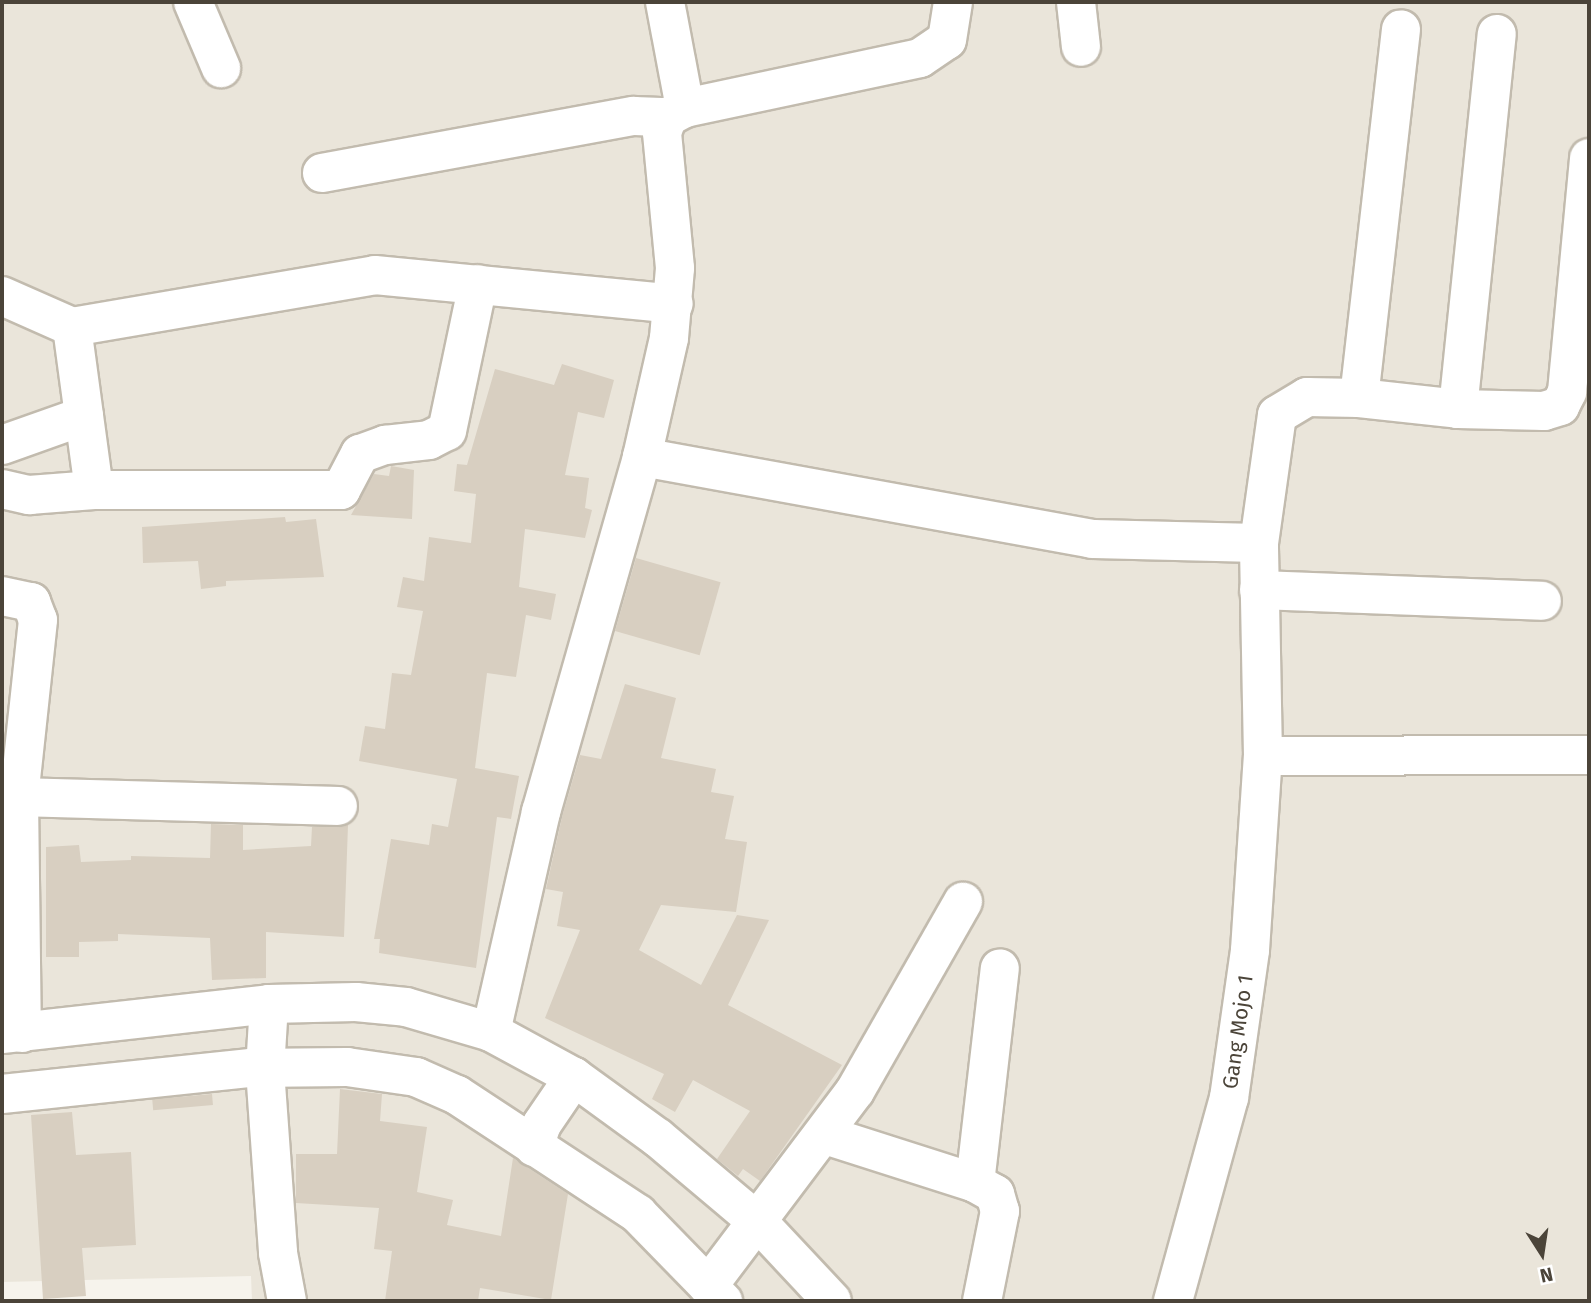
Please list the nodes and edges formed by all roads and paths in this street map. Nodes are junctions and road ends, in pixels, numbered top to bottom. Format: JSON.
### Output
{"nodes":[{"id":1,"x":193,"y":2,"type":"edge"},
{"id":2,"x":665,"y":2,"type":"edge"},
{"id":3,"x":953,"y":2,"type":"edge"},
{"id":4,"x":1076,"y":2,"type":"edge"},
{"id":5,"x":1401,"y":29,"type":"dead end"},
{"id":6,"x":1497,"y":34,"type":"dead end"},
{"id":7,"x":1081,"y":47,"type":"dead end"},
{"id":8,"x":221,"y":68,"type":"dead end"},
{"id":9,"x":677,"y":113,"type":"junction"},
{"id":10,"x":1589,"y":158,"type":"edge"},
{"id":11,"x":322,"y":173,"type":"dead end"},
{"id":12,"x":478,"y":284,"type":"junction"},
{"id":13,"x":2,"y":296,"type":"edge"},
{"id":14,"x":674,"y":304,"type":"junction"},
{"id":15,"x":72,"y":327,"type":"junction"},
{"id":16,"x":1359,"y":398,"type":"junction"},
{"id":17,"x":1576,"y":398,"type":"edge"},
{"id":18,"x":1458,"y":409,"type":"junction"},
{"id":19,"x":84,"y":416,"type":"junction"},
{"id":20,"x":2,"y":445,"type":"edge"},
{"id":21,"x":642,"y":457,"type":"junction"},
{"id":22,"x":2,"y":489,"type":"edge"},
{"id":23,"x":94,"y":490,"type":"junction"},
{"id":24,"x":1259,"y":543,"type":"junction"},
{"id":25,"x":1259,"y":590,"type":"junction"},
{"id":26,"x":2,"y":596,"type":"edge"},
{"id":27,"x":1542,"y":601,"type":"dead end"},
{"id":28,"x":1589,"y":755,"type":"edge"},
{"id":29,"x":1263,"y":756,"type":"junction"},
{"id":30,"x":19,"y":797,"type":"junction"},
{"id":31,"x":338,"y":806,"type":"dead end"},
{"id":32,"x":963,"y":902,"type":"dead end"},
{"id":33,"x":1000,"y":968,"type":"dead end"},
{"id":34,"x":268,"y":1014,"type":"junction"},
{"id":35,"x":491,"y":1032,"type":"junction"},
{"id":36,"x":145,"y":1051,"type":"junction"},
{"id":37,"x":55,"y":1057,"type":"edge"},
{"id":38,"x":265,"y":1066,"type":"junction"},
{"id":39,"x":569,"y":1084,"type":"junction"},
{"id":40,"x":538,"y":1135,"type":"junction"},
{"id":41,"x":825,"y":1135,"type":"junction"},
{"id":42,"x":975,"y":1183,"type":"junction"},
{"id":43,"x":753,"y":1232,"type":"junction"},
{"id":44,"x":718,"y":1286,"type":"edge"},
{"id":45,"x":287,"y":1301,"type":"edge"},
{"id":46,"x":832,"y":1301,"type":"edge"},
{"id":47,"x":982,"y":1301,"type":"edge"},
{"id":48,"x":1173,"y":1301,"type":"edge"}],
"edges":[{"from":1,"to":8,"type":"street"},
{"from":2,"to":9,"type":"street"},
{"from":3,"to":9,"type":"street"},
{"from":4,"to":7,"type":"street"},
{"from":5,"to":16,"type":"street"},
{"from":6,"to":18,"type":"street"},
{"from":9,"to":11,"type":"street"},
{"from":9,"to":14,"type":"street"},
{"from":10,"to":17,"type":"street"},
{"from":12,"to":14,"type":"street"},
{"from":12,"to":15,"type":"street"},
{"from":12,"to":23,"type":"street"},
{"from":13,"to":15,"type":"street"},
{"from":14,"to":21,"type":"street"},
{"from":15,"to":19,"type":"street"},
{"from":16,"to":18,"type":"street"},
{"from":16,"to":24,"type":"street","name":"Gang Mojo 1"},
{"from":17,"to":18,"type":"street"},
{"from":19,"to":20,"type":"street"},
{"from":19,"to":23,"type":"street"},
{"from":21,"to":24,"type":"street"},
{"from":21,"to":35,"type":"street"},
{"from":22,"to":23,"type":"street"},
{"from":24,"to":25,"type":"street","name":"Gang Mojo 1"},
{"from":25,"to":27,"type":"street"},
{"from":25,"to":29,"type":"street","name":"Gang Mojo 1"},
{"from":26,"to":30,"type":"street"},
{"from":28,"to":29,"type":"street"},
{"from":29,"to":48,"type":"street","name":"Gang Mojo 1"},
{"from":30,"to":31,"type":"street"},
{"from":30,"to":37,"type":"street"},
{"from":32,"to":41,"type":"street"},
{"from":33,"to":42,"type":"street"},
{"from":34,"to":35,"type":"street"},
{"from":34,"to":36,"type":"street"},
{"from":34,"to":38,"type":"street"},
{"from":35,"to":39,"type":"street"},
{"from":36,"to":37,"type":"street"},
{"from":36,"to":37,"type":"street"},
{"from":36,"to":38,"type":"street"},
{"from":38,"to":40,"type":"street"},
{"from":38,"to":45,"type":"street"},
{"from":39,"to":40,"type":"street"},
{"from":39,"to":43,"type":"street"},
{"from":40,"to":44,"type":"street"},
{"from":41,"to":42,"type":"street"},
{"from":41,"to":43,"type":"street"},
{"from":42,"to":47,"type":"street"},
{"from":43,"to":44,"type":"street"},
{"from":43,"to":46,"type":"street"}]}
